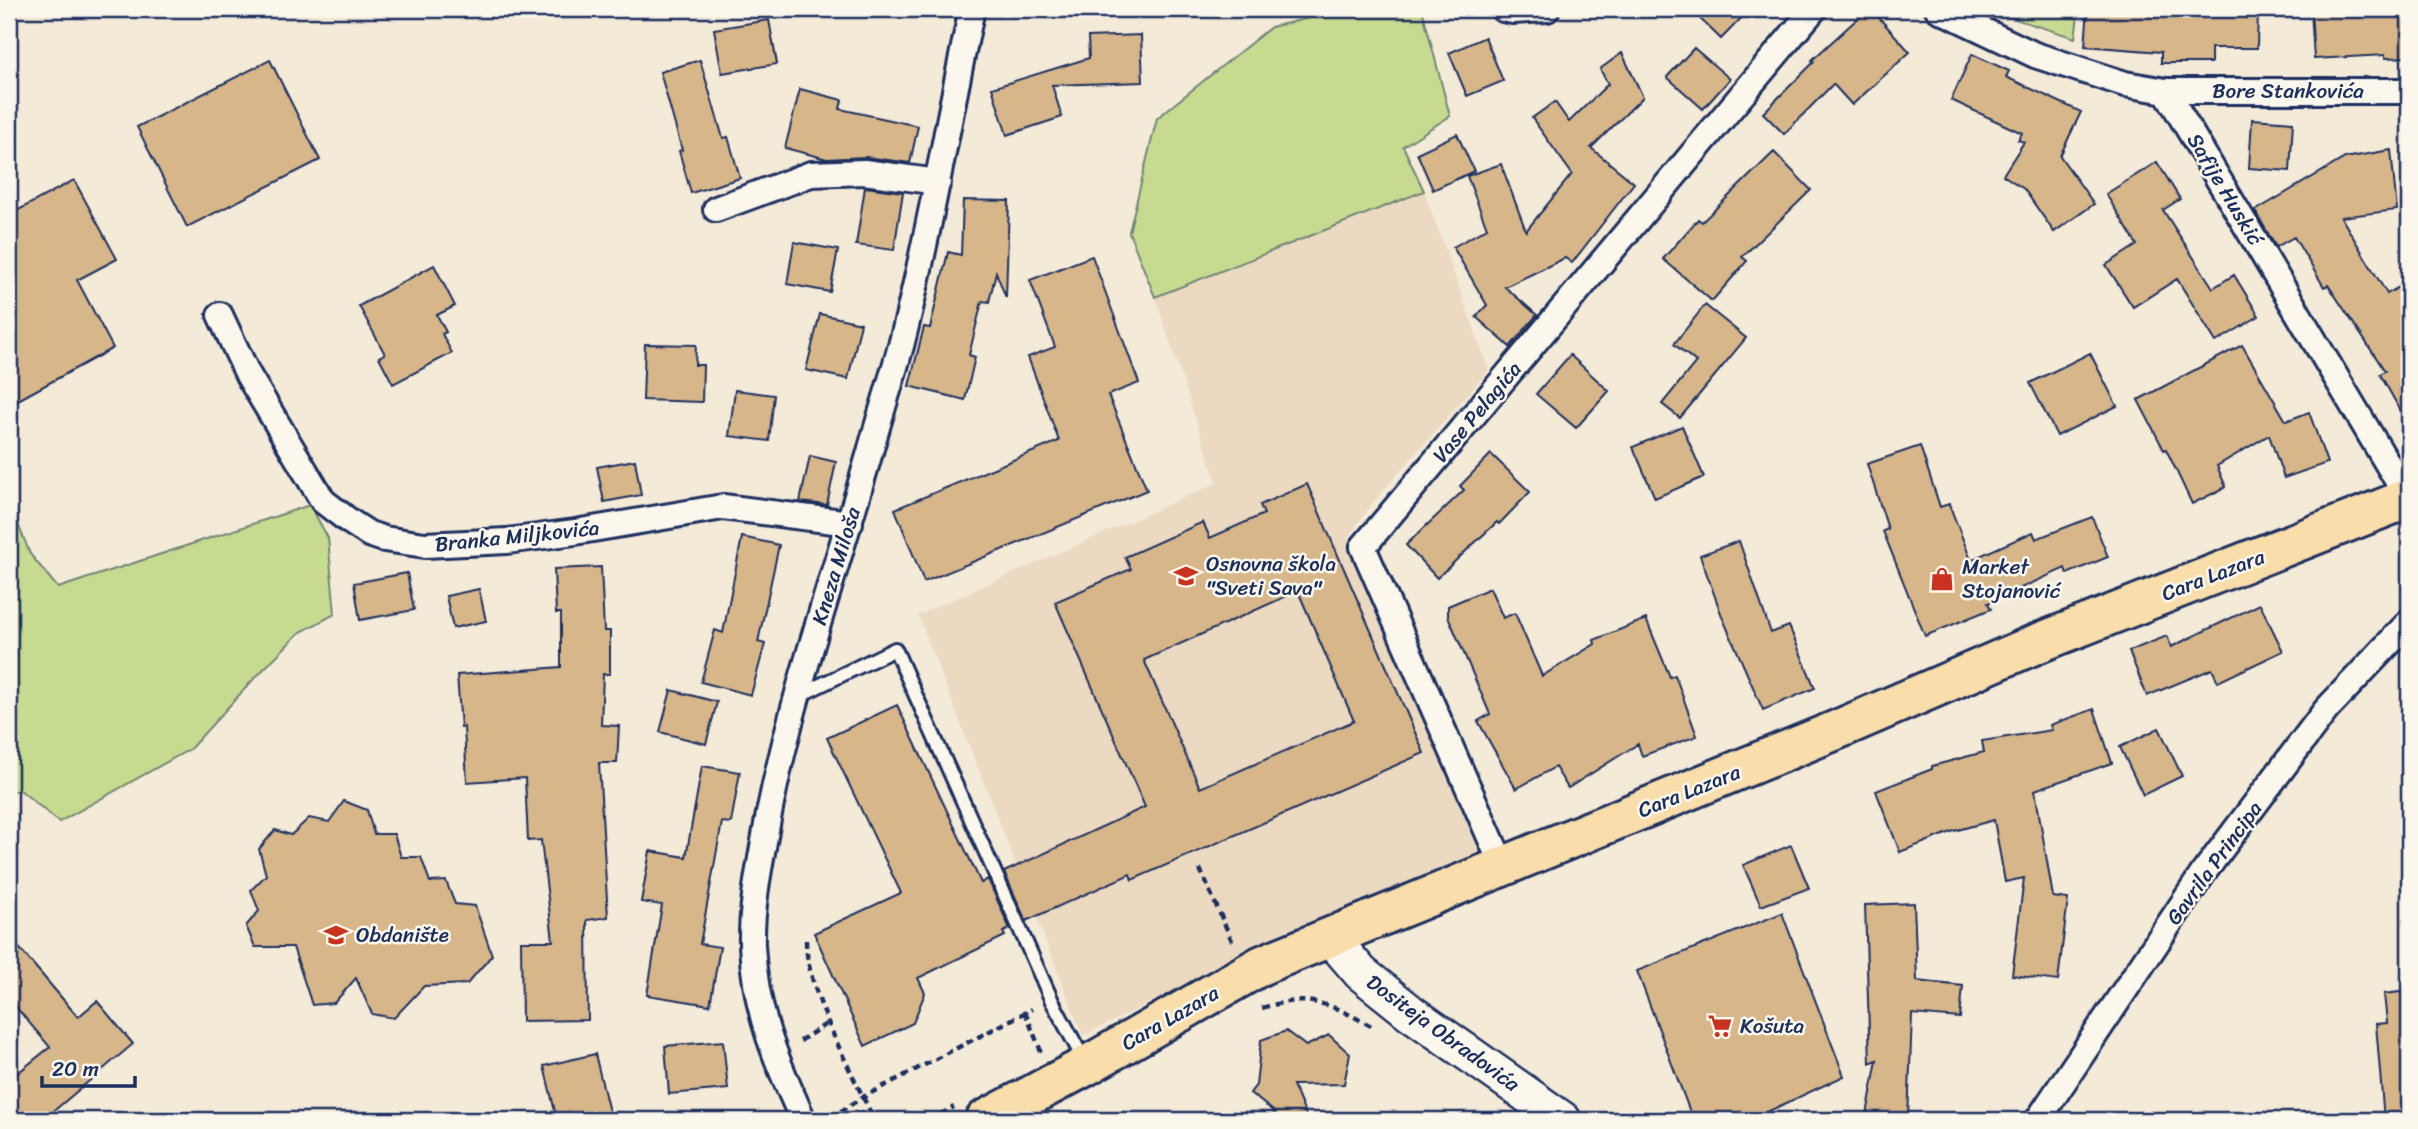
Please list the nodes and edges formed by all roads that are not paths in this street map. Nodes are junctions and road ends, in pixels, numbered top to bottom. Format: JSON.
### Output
{"nodes":[{"id":1,"x":972,"y":9,"type":"edge"},
{"id":2,"x":1503,"y":9,"type":"edge"},
{"id":3,"x":1547,"y":9,"type":"edge"},
{"id":4,"x":1814,"y":9,"type":"edge"},
{"id":5,"x":1938,"y":9,"type":"edge"},
{"id":6,"x":2166,"y":90,"type":"junction"},
{"id":7,"x":2409,"y":90,"type":"edge"},
{"id":8,"x":938,"y":182,"type":"junction"},
{"id":9,"x":716,"y":209,"type":"dead end"},
{"id":10,"x":220,"y":315,"type":"dead end"},
{"id":11,"x":2409,"y":498,"type":"edge"},
{"id":12,"x":850,"y":523,"type":"junction"},
{"id":13,"x":2409,"y":622,"type":"edge"},
{"id":14,"x":796,"y":697,"type":"junction"},
{"id":15,"x":1503,"y":867,"type":"junction"},
{"id":16,"x":1330,"y":937,"type":"junction"},
{"id":17,"x":1086,"y":1066,"type":"junction"},
{"id":18,"x":803,"y":1120,"type":"edge"},
{"id":19,"x":985,"y":1120,"type":"edge"},
{"id":20,"x":1563,"y":1120,"type":"edge"},
{"id":21,"x":2038,"y":1120,"type":"edge"}],
"edges":[{"from":1,"to":8,"type":"street","name":"Kneza Miloša"},
{"from":2,"to":3,"type":"street"},
{"from":4,"to":15,"type":"street","name":"Vase Pelagića"},
{"from":5,"to":6,"type":"street"},
{"from":6,"to":7,"type":"street","name":"Bore Stankovića"},
{"from":6,"to":11,"type":"street","name":"Safije Huskić"},
{"from":8,"to":9,"type":"street"},
{"from":8,"to":12,"type":"street","name":"Kneza Miloša"},
{"from":10,"to":12,"type":"street","name":"Branka Miljkovića"},
{"from":11,"to":15,"type":"main road","name":"Cara Lazara"},
{"from":12,"to":14,"type":"street","name":"Kneza Miloša"},
{"from":13,"to":21,"type":"street","name":"Gavrila Principa"},
{"from":14,"to":17,"type":"lane"},
{"from":14,"to":18,"type":"street","name":"Kneza Miloša"},
{"from":15,"to":16,"type":"main road","name":"Cara Lazara"},
{"from":16,"to":17,"type":"main road","name":"Cara Lazara"},
{"from":16,"to":20,"type":"street","name":"Dositeja Obradovića"},
{"from":17,"to":19,"type":"main road","name":"Cara Lazara"}]}
